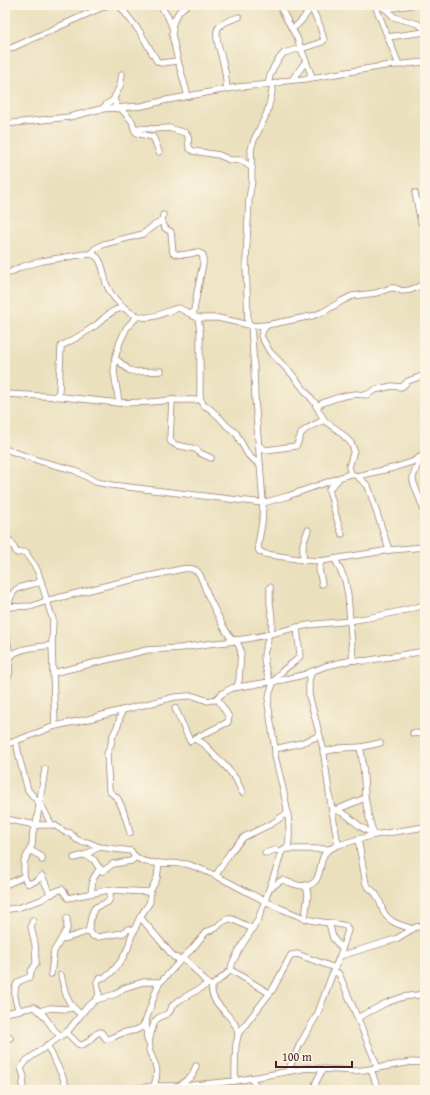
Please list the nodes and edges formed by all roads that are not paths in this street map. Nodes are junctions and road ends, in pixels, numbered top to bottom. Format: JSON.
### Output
{"nodes":[{"id":1,"x":107,"y":5,"type":"edge"},
{"id":2,"x":120,"y":5,"type":"edge"},
{"id":3,"x":160,"y":5,"type":"edge"},
{"id":4,"x":187,"y":5,"type":"edge"},
{"id":5,"x":279,"y":5,"type":"edge"},
{"id":6,"x":376,"y":5,"type":"edge"},
{"id":7,"x":411,"y":5,"type":"edge"},
{"id":8,"x":310,"y":6,"type":"edge"},
{"id":9,"x":386,"y":9,"type":"junction"},
{"id":10,"x":239,"y":16,"type":"dead end"},
{"id":11,"x":172,"y":26,"type":"junction"},
{"id":12,"x":292,"y":29,"type":"junction"},
{"id":13,"x":425,"y":30,"type":"edge"},
{"id":14,"x":388,"y":37,"type":"junction"},
{"id":15,"x":301,"y":48,"type":"junction"},
{"id":16,"x":5,"y":50,"type":"edge"},
{"id":17,"x":178,"y":61,"type":"junction"},
{"id":18,"x":306,"y":61,"type":"junction"},
{"id":19,"x":425,"y":62,"type":"edge"},
{"id":20,"x":399,"y":65,"type":"junction"},
{"id":21,"x":122,"y":74,"type":"dead end"},
{"id":22,"x":312,"y":77,"type":"junction"},
{"id":23,"x":292,"y":80,"type":"junction"},
{"id":24,"x":270,"y":84,"type":"junction"},
{"id":25,"x":227,"y":89,"type":"junction"},
{"id":26,"x":188,"y":96,"type":"junction"},
{"id":27,"x":114,"y":100,"type":"junction"},
{"id":28,"x":119,"y":109,"type":"junction"},
{"id":29,"x":102,"y":110,"type":"junction"},
{"id":30,"x":5,"y":124,"type":"edge"},
{"id":31,"x":134,"y":128,"type":"junction"},
{"id":32,"x":159,"y":152,"type":"dead end"},
{"id":33,"x":252,"y":168,"type":"junction"},
{"id":34,"x":415,"y":194,"type":"dead end"},
{"id":35,"x":425,"y":228,"type":"edge"},
{"id":36,"x":90,"y":254,"type":"junction"},
{"id":37,"x":5,"y":275,"type":"edge"},
{"id":38,"x":425,"y":284,"type":"edge"},
{"id":39,"x":125,"y":308,"type":"junction"},
{"id":40,"x":138,"y":316,"type":"junction"},
{"id":41,"x":196,"y":317,"type":"junction"},
{"id":42,"x":251,"y":325,"type":"junction"},
{"id":43,"x":267,"y":325,"type":"junction"},
{"id":44,"x":261,"y":336,"type":"junction"},
{"id":45,"x":115,"y":358,"type":"junction"},
{"id":46,"x":161,"y":371,"type":"dead end"},
{"id":47,"x":425,"y":375,"type":"edge"},
{"id":48,"x":5,"y":394,"type":"edge"},
{"id":49,"x":425,"y":395,"type":"edge"},
{"id":50,"x":54,"y":397,"type":"junction"},
{"id":51,"x":200,"y":397,"type":"junction"},
{"id":52,"x":172,"y":400,"type":"junction"},
{"id":53,"x":119,"y":403,"type":"junction"},
{"id":54,"x":425,"y":404,"type":"edge"},
{"id":55,"x":316,"y":406,"type":"junction"},
{"id":56,"x":324,"y":420,"type":"junction"},
{"id":57,"x":258,"y":446,"type":"junction"},
{"id":58,"x":5,"y":449,"type":"edge"},
{"id":59,"x":422,"y":456,"type":"edge"},
{"id":60,"x":211,"y":458,"type":"dead end"},
{"id":61,"x":260,"y":465,"type":"junction"},
{"id":62,"x":354,"y":475,"type":"junction"},
{"id":63,"x":339,"y":478,"type":"junction"},
{"id":64,"x":263,"y":503,"type":"junction"},
{"id":65,"x":425,"y":513,"type":"edge"},
{"id":66,"x":308,"y":530,"type":"dead end"},
{"id":67,"x":342,"y":534,"type":"dead end"},
{"id":68,"x":5,"y":536,"type":"edge"},
{"id":69,"x":425,"y":547,"type":"edge"},
{"id":70,"x":389,"y":550,"type":"junction"},
{"id":71,"x":334,"y":559,"type":"junction"},
{"id":72,"x":302,"y":560,"type":"junction"},
{"id":73,"x":320,"y":561,"type":"junction"},
{"id":74,"x":41,"y":582,"type":"junction"},
{"id":75,"x":322,"y":584,"type":"dead end"},
{"id":76,"x":270,"y":587,"type":"dead end"},
{"id":77,"x":46,"y":601,"type":"junction"},
{"id":78,"x":424,"y":604,"type":"edge"},
{"id":79,"x":7,"y":607,"type":"edge"},
{"id":80,"x":350,"y":621,"type":"junction"},
{"id":81,"x":298,"y":627,"type":"junction"},
{"id":82,"x":269,"y":634,"type":"junction"},
{"id":83,"x":5,"y":636,"type":"edge"},
{"id":84,"x":235,"y":641,"type":"junction"},
{"id":85,"x":52,"y":645,"type":"junction"},
{"id":86,"x":425,"y":651,"type":"edge"},
{"id":87,"x":9,"y":652,"type":"edge"},
{"id":88,"x":353,"y":660,"type":"junction"},
{"id":89,"x":313,"y":671,"type":"junction"},
{"id":90,"x":53,"y":672,"type":"junction"},
{"id":91,"x":303,"y":675,"type":"junction"},
{"id":92,"x":5,"y":677,"type":"edge"},
{"id":93,"x":273,"y":681,"type":"junction"},
{"id":94,"x":308,"y":683,"type":"junction"},
{"id":95,"x":237,"y":687,"type":"junction"},
{"id":96,"x":217,"y":698,"type":"junction"},
{"id":97,"x":176,"y":708,"type":"dead end"},
{"id":98,"x":122,"y":710,"type":"junction"},
{"id":99,"x":55,"y":726,"type":"junction"},
{"id":100,"x":413,"y":733,"type":"dead end"},
{"id":101,"x":425,"y":734,"type":"edge"},
{"id":102,"x":319,"y":736,"type":"junction"},
{"id":103,"x":195,"y":739,"type":"junction"},
{"id":104,"x":16,"y":741,"type":"junction"},
{"id":105,"x":380,"y":743,"type":"dead end"},
{"id":106,"x":5,"y":745,"type":"edge"},
{"id":107,"x":360,"y":747,"type":"junction"},
{"id":108,"x":275,"y":749,"type":"junction"},
{"id":109,"x":323,"y":752,"type":"junction"},
{"id":110,"x":45,"y":769,"type":"dead end"},
{"id":111,"x":242,"y":792,"type":"dead end"},
{"id":112,"x":365,"y":798,"type":"junction"},
{"id":113,"x":39,"y":804,"type":"junction"},
{"id":114,"x":334,"y":809,"type":"junction"},
{"id":115,"x":287,"y":813,"type":"junction"},
{"id":116,"x":5,"y":819,"type":"edge"},
{"id":117,"x":51,"y":824,"type":"junction"},
{"id":118,"x":36,"y":825,"type":"junction"},
{"id":119,"x":425,"y":827,"type":"edge"},
{"id":120,"x":130,"y":833,"type":"dead end"},
{"id":121,"x":374,"y":834,"type":"junction"},
{"id":122,"x":358,"y":839,"type":"junction"},
{"id":123,"x":338,"y":845,"type":"junction"},
{"id":124,"x":99,"y":847,"type":"junction"},
{"id":125,"x":330,"y":849,"type":"junction"},
{"id":126,"x":30,"y":850,"type":"junction"},
{"id":127,"x":283,"y":850,"type":"junction"},
{"id":128,"x":265,"y":853,"type":"dead end"},
{"id":129,"x":85,"y":855,"type":"junction"},
{"id":130,"x":136,"y":857,"type":"junction"},
{"id":131,"x":74,"y":858,"type":"dead end"},
{"id":132,"x":42,"y":860,"type":"dead end"},
{"id":133,"x":159,"y":863,"type":"junction"},
{"id":134,"x":100,"y":868,"type":"junction"},
{"id":135,"x":216,"y":875,"type":"junction"},
{"id":136,"x":24,"y":876,"type":"junction"},
{"id":137,"x":5,"y":885,"type":"edge"},
{"id":138,"x":306,"y":885,"type":"junction"},
{"id":139,"x":270,"y":888,"type":"junction"},
{"id":140,"x":110,"y":890,"type":"junction"},
{"id":141,"x":150,"y":892,"type":"junction"},
{"id":142,"x":91,"y":893,"type":"junction"},
{"id":143,"x":52,"y":894,"type":"junction"},
{"id":144,"x":265,"y":901,"type":"junction"},
{"id":145,"x":5,"y":911,"type":"edge"},
{"id":146,"x":140,"y":917,"type":"junction"},
{"id":147,"x":67,"y":918,"type":"dead end"},
{"id":148,"x":305,"y":918,"type":"junction"},
{"id":149,"x":33,"y":920,"type":"dead end"},
{"id":150,"x":329,"y":923,"type":"junction"},
{"id":151,"x":425,"y":926,"type":"edge"},
{"id":152,"x":253,"y":929,"type":"junction"},
{"id":153,"x":413,"y":929,"type":"junction"},
{"id":154,"x":135,"y":930,"type":"junction"},
{"id":155,"x":88,"y":932,"type":"junction"},
{"id":156,"x":61,"y":940,"type":"junction"},
{"id":157,"x":342,"y":949,"type":"junction"},
{"id":158,"x":340,"y":956,"type":"junction"},
{"id":159,"x":180,"y":960,"type":"junction"},
{"id":160,"x":231,"y":970,"type":"junction"},
{"id":161,"x":334,"y":970,"type":"junction"},
{"id":162,"x":51,"y":974,"type":"dead end"},
{"id":163,"x":61,"y":975,"type":"dead end"},
{"id":164,"x":160,"y":982,"type":"junction"},
{"id":165,"x":210,"y":985,"type":"junction"},
{"id":166,"x":269,"y":993,"type":"junction"},
{"id":167,"x":425,"y":994,"type":"edge"},
{"id":168,"x":96,"y":1000,"type":"junction"},
{"id":169,"x":72,"y":1008,"type":"junction"},
{"id":170,"x":19,"y":1009,"type":"junction"},
{"id":171,"x":40,"y":1011,"type":"junction"},
{"id":172,"x":5,"y":1013,"type":"edge"},
{"id":173,"x":81,"y":1014,"type":"junction"},
{"id":174,"x":358,"y":1019,"type":"junction"},
{"id":175,"x":146,"y":1020,"type":"junction"},
{"id":176,"x":66,"y":1032,"type":"junction"},
{"id":177,"x":238,"y":1034,"type":"junction"},
{"id":178,"x":61,"y":1036,"type":"junction"},
{"id":179,"x":149,"y":1042,"type":"junction"},
{"id":180,"x":47,"y":1045,"type":"junction"},
{"id":181,"x":425,"y":1063,"type":"edge"},
{"id":182,"x":196,"y":1066,"type":"dead end"},
{"id":183,"x":378,"y":1068,"type":"junction"},
{"id":184,"x":323,"y":1069,"type":"junction"},
{"id":185,"x":371,"y":1069,"type":"junction"},
{"id":186,"x":288,"y":1071,"type":"junction"},
{"id":187,"x":250,"y":1078,"type":"junction"},
{"id":188,"x":235,"y":1081,"type":"junction"},
{"id":189,"x":154,"y":1086,"type":"junction"},
{"id":190,"x":182,"y":1087,"type":"edge"},
{"id":191,"x":22,"y":1090,"type":"edge"},
{"id":192,"x":68,"y":1090,"type":"edge"},
{"id":193,"x":124,"y":1090,"type":"edge"},
{"id":194,"x":260,"y":1090,"type":"edge"},
{"id":195,"x":315,"y":1090,"type":"edge"},
{"id":196,"x":378,"y":1090,"type":"edge"}],
"edges":[{"from":1,"to":16,"type":"street"},
{"from":2,"to":17,"type":"street"},
{"from":3,"to":11,"type":"street"},
{"from":4,"to":11,"type":"street"},
{"from":5,"to":12,"type":"street"},
{"from":6,"to":9,"type":"street"},
{"from":6,"to":14,"type":"street"},
{"from":7,"to":9,"type":"street"},
{"from":8,"to":12,"type":"street"},
{"from":8,"to":15,"type":"street"},
{"from":9,"to":13,"type":"street"},
{"from":10,"to":25,"type":"street"},
{"from":11,"to":17,"type":"street"},
{"from":12,"to":15,"type":"street"},
{"from":13,"to":14,"type":"street"},
{"from":14,"to":20,"type":"street"},
{"from":15,"to":18,"type":"street"},
{"from":15,"to":24,"type":"street"},
{"from":17,"to":26,"type":"street"},
{"from":18,"to":22,"type":"street"},
{"from":18,"to":23,"type":"street"},
{"from":19,"to":20,"type":"street"},
{"from":20,"to":22,"type":"street"},
{"from":21,"to":27,"type":"street"},
{"from":22,"to":23,"type":"street"},
{"from":23,"to":24,"type":"street"},
{"from":24,"to":25,"type":"street"},
{"from":24,"to":33,"type":"street"},
{"from":25,"to":26,"type":"street"},
{"from":26,"to":28,"type":"street"},
{"from":27,"to":28,"type":"street"},
{"from":27,"to":29,"type":"street"},
{"from":28,"to":29,"type":"street"},
{"from":28,"to":31,"type":"street"},
{"from":29,"to":30,"type":"street"},
{"from":31,"to":32,"type":"street"},
{"from":31,"to":33,"type":"street"},
{"from":33,"to":42,"type":"street"},
{"from":34,"to":35,"type":"street"},
{"from":36,"to":37,"type":"street"},
{"from":36,"to":39,"type":"street"},
{"from":36,"to":41,"type":"street"},
{"from":38,"to":43,"type":"street"},
{"from":39,"to":40,"type":"street"},
{"from":39,"to":50,"type":"street"},
{"from":40,"to":41,"type":"street"},
{"from":40,"to":45,"type":"street"},
{"from":41,"to":42,"type":"street"},
{"from":41,"to":51,"type":"street"},
{"from":42,"to":43,"type":"street"},
{"from":42,"to":44,"type":"street"},
{"from":42,"to":57,"type":"street"},
{"from":43,"to":44,"type":"street"},
{"from":44,"to":55,"type":"street"},
{"from":45,"to":46,"type":"street"},
{"from":45,"to":53,"type":"street"},
{"from":47,"to":55,"type":"street"},
{"from":48,"to":50,"type":"street"},
{"from":49,"to":54,"type":"street"},
{"from":50,"to":53,"type":"street"},
{"from":51,"to":52,"type":"street"},
{"from":51,"to":61,"type":"street"},
{"from":52,"to":53,"type":"street"},
{"from":52,"to":60,"type":"street"},
{"from":55,"to":56,"type":"street"},
{"from":56,"to":57,"type":"street"},
{"from":56,"to":62,"type":"street"},
{"from":57,"to":61,"type":"street"},
{"from":58,"to":64,"type":"street"},
{"from":59,"to":62,"type":"street"},
{"from":59,"to":65,"type":"street"},
{"from":61,"to":64,"type":"street"},
{"from":62,"to":63,"type":"street"},
{"from":62,"to":70,"type":"street"},
{"from":63,"to":64,"type":"street"},
{"from":63,"to":67,"type":"street"},
{"from":64,"to":72,"type":"street"},
{"from":66,"to":72,"type":"street"},
{"from":68,"to":74,"type":"street"},
{"from":69,"to":70,"type":"street"},
{"from":70,"to":71,"type":"street"},
{"from":71,"to":73,"type":"street"},
{"from":71,"to":80,"type":"street"},
{"from":72,"to":73,"type":"street"},
{"from":73,"to":75,"type":"street"},
{"from":74,"to":77,"type":"street"},
{"from":74,"to":79,"type":"street"},
{"from":76,"to":82,"type":"street"},
{"from":77,"to":79,"type":"street"},
{"from":77,"to":84,"type":"street"},
{"from":77,"to":85,"type":"street"},
{"from":78,"to":80,"type":"street"},
{"from":80,"to":81,"type":"street"},
{"from":80,"to":88,"type":"street"},
{"from":81,"to":82,"type":"street"},
{"from":81,"to":93,"type":"street"},
{"from":82,"to":84,"type":"street"},
{"from":82,"to":93,"type":"street"},
{"from":83,"to":87,"type":"street"},
{"from":84,"to":90,"type":"street"},
{"from":84,"to":95,"type":"street"},
{"from":85,"to":87,"type":"street"},
{"from":85,"to":90,"type":"street"},
{"from":86,"to":88,"type":"street"},
{"from":87,"to":92,"type":"street"},
{"from":88,"to":89,"type":"street"},
{"from":89,"to":91,"type":"street"},
{"from":89,"to":94,"type":"street"},
{"from":90,"to":99,"type":"street"},
{"from":91,"to":93,"type":"street"},
{"from":91,"to":94,"type":"street"},
{"from":93,"to":95,"type":"street"},
{"from":93,"to":108,"type":"street"},
{"from":94,"to":102,"type":"street"},
{"from":95,"to":96,"type":"street"},
{"from":96,"to":98,"type":"street"},
{"from":96,"to":103,"type":"street"},
{"from":97,"to":103,"type":"street"},
{"from":98,"to":99,"type":"street"},
{"from":98,"to":120,"type":"street"},
{"from":99,"to":104,"type":"street"},
{"from":100,"to":101,"type":"street"},
{"from":102,"to":108,"type":"street"},
{"from":102,"to":109,"type":"street"},
{"from":103,"to":111,"type":"street"},
{"from":104,"to":106,"type":"street"},
{"from":104,"to":113,"type":"street"},
{"from":105,"to":107,"type":"street"},
{"from":107,"to":109,"type":"street"},
{"from":107,"to":112,"type":"street"},
{"from":108,"to":115,"type":"street"},
{"from":109,"to":114,"type":"street"},
{"from":110,"to":113,"type":"street"},
{"from":112,"to":114,"type":"street"},
{"from":112,"to":121,"type":"street"},
{"from":113,"to":117,"type":"street"},
{"from":113,"to":118,"type":"street"},
{"from":114,"to":121,"type":"street"},
{"from":114,"to":123,"type":"street"},
{"from":115,"to":127,"type":"street"},
{"from":115,"to":135,"type":"street"},
{"from":116,"to":118,"type":"street"},
{"from":117,"to":118,"type":"street"},
{"from":117,"to":124,"type":"street"},
{"from":118,"to":126,"type":"street"},
{"from":119,"to":121,"type":"street"},
{"from":121,"to":122,"type":"street"},
{"from":122,"to":123,"type":"street"},
{"from":122,"to":153,"type":"street"},
{"from":123,"to":125,"type":"street"},
{"from":124,"to":129,"type":"street"},
{"from":124,"to":130,"type":"street"},
{"from":125,"to":127,"type":"street"},
{"from":125,"to":138,"type":"street"},
{"from":126,"to":132,"type":"street"},
{"from":126,"to":136,"type":"street"},
{"from":127,"to":128,"type":"street"},
{"from":127,"to":139,"type":"street"},
{"from":129,"to":131,"type":"street"},
{"from":129,"to":134,"type":"street"},
{"from":130,"to":133,"type":"street"},
{"from":130,"to":134,"type":"street"},
{"from":133,"to":135,"type":"street"},
{"from":133,"to":141,"type":"street"},
{"from":134,"to":142,"type":"street"},
{"from":135,"to":144,"type":"street"},
{"from":136,"to":137,"type":"street"},
{"from":136,"to":143,"type":"street"},
{"from":138,"to":139,"type":"street"},
{"from":138,"to":148,"type":"street"},
{"from":139,"to":144,"type":"street"},
{"from":140,"to":141,"type":"street"},
{"from":140,"to":142,"type":"street"},
{"from":140,"to":155,"type":"street"},
{"from":141,"to":146,"type":"street"},
{"from":142,"to":143,"type":"street"},
{"from":143,"to":145,"type":"street"},
{"from":144,"to":148,"type":"street"},
{"from":144,"to":152,"type":"street"},
{"from":146,"to":154,"type":"street"},
{"from":146,"to":159,"type":"street"},
{"from":147,"to":156,"type":"street"},
{"from":148,"to":150,"type":"street"},
{"from":149,"to":170,"type":"street"},
{"from":150,"to":157,"type":"street"},
{"from":150,"to":157,"type":"street"},
{"from":151,"to":153,"type":"street"},
{"from":152,"to":159,"type":"street"},
{"from":152,"to":160,"type":"street"},
{"from":153,"to":158,"type":"street"},
{"from":154,"to":155,"type":"street"},
{"from":154,"to":168,"type":"street"},
{"from":155,"to":156,"type":"street"},
{"from":156,"to":162,"type":"street"},
{"from":157,"to":158,"type":"street"},
{"from":158,"to":161,"type":"street"},
{"from":159,"to":164,"type":"street"},
{"from":159,"to":165,"type":"street"},
{"from":160,"to":165,"type":"street"},
{"from":160,"to":166,"type":"street"},
{"from":161,"to":166,"type":"street"},
{"from":161,"to":174,"type":"street"},
{"from":161,"to":186,"type":"street"},
{"from":163,"to":169,"type":"street"},
{"from":164,"to":168,"type":"street"},
{"from":164,"to":175,"type":"street"},
{"from":165,"to":177,"type":"street"},
{"from":165,"to":179,"type":"street"},
{"from":166,"to":177,"type":"street"},
{"from":167,"to":174,"type":"street"},
{"from":168,"to":173,"type":"street"},
{"from":169,"to":171,"type":"street"},
{"from":169,"to":173,"type":"street"},
{"from":170,"to":171,"type":"street"},
{"from":170,"to":172,"type":"street"},
{"from":171,"to":178,"type":"street"},
{"from":173,"to":176,"type":"street"},
{"from":174,"to":183,"type":"street"},
{"from":175,"to":176,"type":"street"},
{"from":175,"to":179,"type":"street"},
{"from":176,"to":178,"type":"street"},
{"from":177,"to":188,"type":"street"},
{"from":178,"to":180,"type":"street"},
{"from":179,"to":189,"type":"street"},
{"from":180,"to":191,"type":"street"},
{"from":180,"to":192,"type":"street"},
{"from":181,"to":183,"type":"street"},
{"from":182,"to":190,"type":"street"},
{"from":183,"to":185,"type":"street"},
{"from":184,"to":185,"type":"street"},
{"from":184,"to":186,"type":"street"},
{"from":184,"to":195,"type":"street"},
{"from":185,"to":196,"type":"street"},
{"from":186,"to":187,"type":"street"},
{"from":187,"to":188,"type":"street"},
{"from":187,"to":194,"type":"street"},
{"from":188,"to":190,"type":"street"},
{"from":189,"to":190,"type":"street"},
{"from":189,"to":193,"type":"street"}]}
